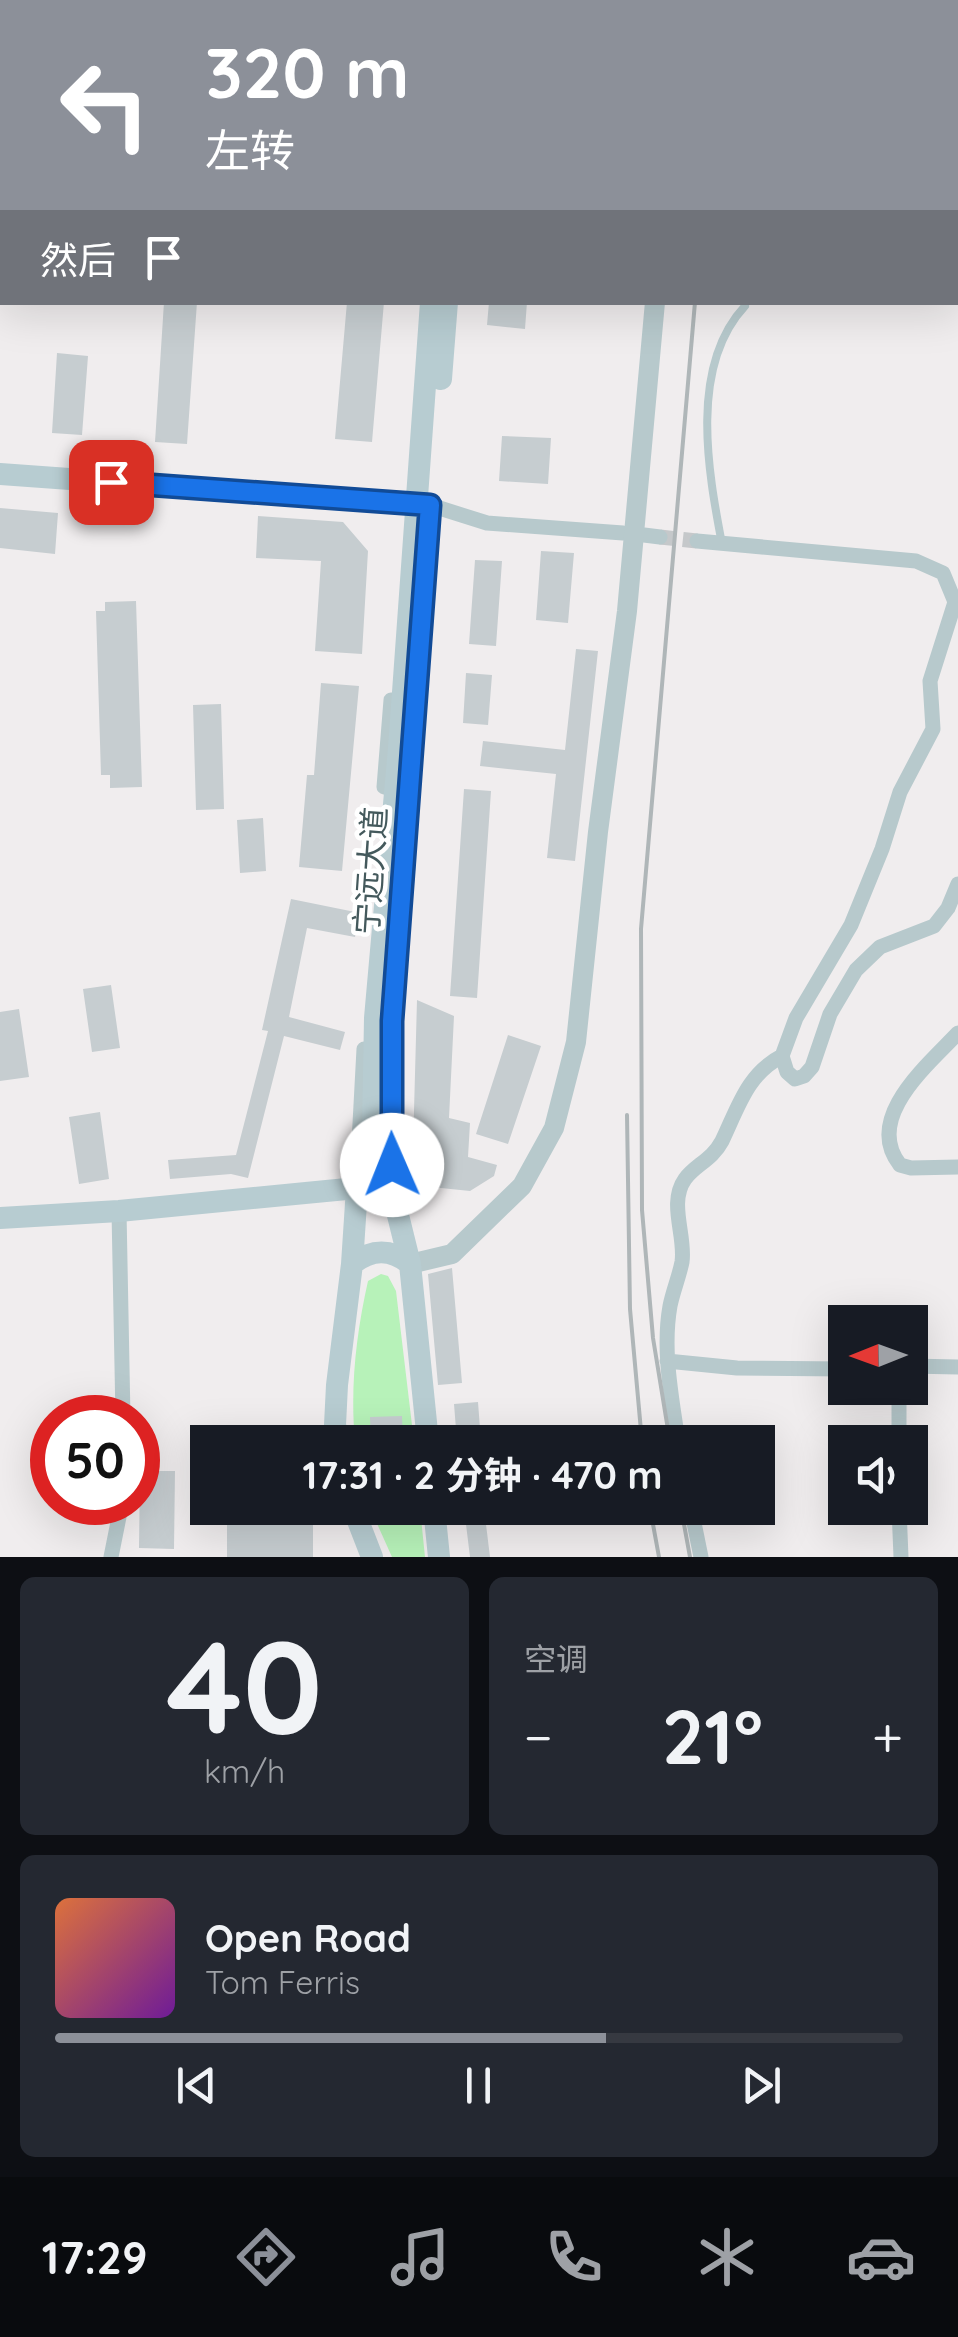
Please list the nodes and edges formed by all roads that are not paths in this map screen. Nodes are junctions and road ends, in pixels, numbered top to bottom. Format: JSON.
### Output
{"nodes":[{"id":1,"x":421,"y":305,"type":"edge"},
{"id":2,"x":431,"y":305,"type":"edge"},
{"id":3,"x":447,"y":305,"type":"edge"},
{"id":4,"x":655,"y":305,"type":"edge"},
{"id":5,"x":746,"y":306,"type":"dead end"},
{"id":6,"x":0,"y":474,"type":"edge"},
{"id":7,"x":417,"y":505,"type":"junction"},
{"id":8,"x":623,"y":533,"type":"dead end"},
{"id":9,"x":698,"y":541,"type":"tunnel mouth"},
{"id":10,"x":722,"y":544,"type":"junction"},
{"id":11,"x":958,"y":884,"type":"edge"},
{"id":12,"x":958,"y":1033,"type":"edge"},
{"id":13,"x":782,"y":1056,"type":"junction"},
{"id":14,"x":958,"y":1167,"type":"edge"},
{"id":15,"x":357,"y":1188,"type":"junction"},
{"id":16,"x":393,"y":1195,"type":"junction"},
{"id":17,"x":118,"y":1211,"type":"junction"},
{"id":18,"x":0,"y":1218,"type":"edge"},
{"id":19,"x":352,"y":1264,"type":"junction"},
{"id":20,"x":410,"y":1264,"type":"junction"},
{"id":21,"x":667,"y":1361,"type":"junction"},
{"id":22,"x":928,"y":1367,"type":"edge"},
{"id":23,"x":958,"y":1368,"type":"edge"},
{"id":24,"x":828,"y":1369,"type":"edge"},
{"id":25,"x":122,"y":1395,"type":"edge"},
{"id":26,"x":336,"y":1425,"type":"edge"},
{"id":27,"x":426,"y":1425,"type":"edge"},
{"id":28,"x":676,"y":1425,"type":"edge"},
{"id":29,"x":117,"y":1525,"type":"edge"},
{"id":30,"x":359,"y":1525,"type":"edge"},
{"id":31,"x":436,"y":1525,"type":"edge"},
{"id":32,"x":694,"y":1525,"type":"edge"},
{"id":33,"x":899,"y":1525,"type":"edge"},
{"id":34,"x":111,"y":1557,"type":"edge"},
{"id":35,"x":372,"y":1557,"type":"edge"},
{"id":36,"x":439,"y":1557,"type":"edge"},
{"id":37,"x":701,"y":1557,"type":"edge"},
{"id":38,"x":901,"y":1557,"type":"edge"}],
"edges":[{"from":1,"to":7,"type":"street","name":"宁远大道"},
{"from":2,"to":7,"type":"main road","name":"宁远大道"},
{"from":3,"to":7,"type":"main road","name":"宁远大道"},
{"from":4,"to":20,"type":"street"},
{"from":5,"to":10,"type":"lane"},
{"from":6,"to":7,"type":"main road"},
{"from":7,"to":8,"type":"street"},
{"from":7,"to":15,"type":"main road","name":"宁远大道"},
{"from":7,"to":16,"type":"main road","name":"宁远大道"},
{"from":9,"to":10,"type":"street"},
{"from":10,"to":13,"type":"street"},
{"from":11,"to":13,"type":"street"},
{"from":12,"to":14,"type":"street"},
{"from":13,"to":21,"type":"street"},
{"from":15,"to":16,"type":"main road"},
{"from":15,"to":17,"type":"main road"},
{"from":15,"to":19,"type":"main road","name":"宁远大道"},
{"from":16,"to":20,"type":"main road","name":"宁远大道"},
{"from":17,"to":18,"type":"main road"},
{"from":17,"to":25,"type":"street"},
{"from":19,"to":20,"type":"main road"},
{"from":19,"to":26,"type":"main road","name":"宁远大道"},
{"from":20,"to":27,"type":"main road","name":"宁远大道"},
{"from":21,"to":24,"type":"street"},
{"from":21,"to":28,"type":"street"},
{"from":22,"to":23,"type":"street"},
{"from":29,"to":34,"type":"street"},
{"from":30,"to":35,"type":"main road"},
{"from":31,"to":36,"type":"main road"},
{"from":32,"to":37,"type":"street"},
{"from":33,"to":38,"type":"street"}]}
